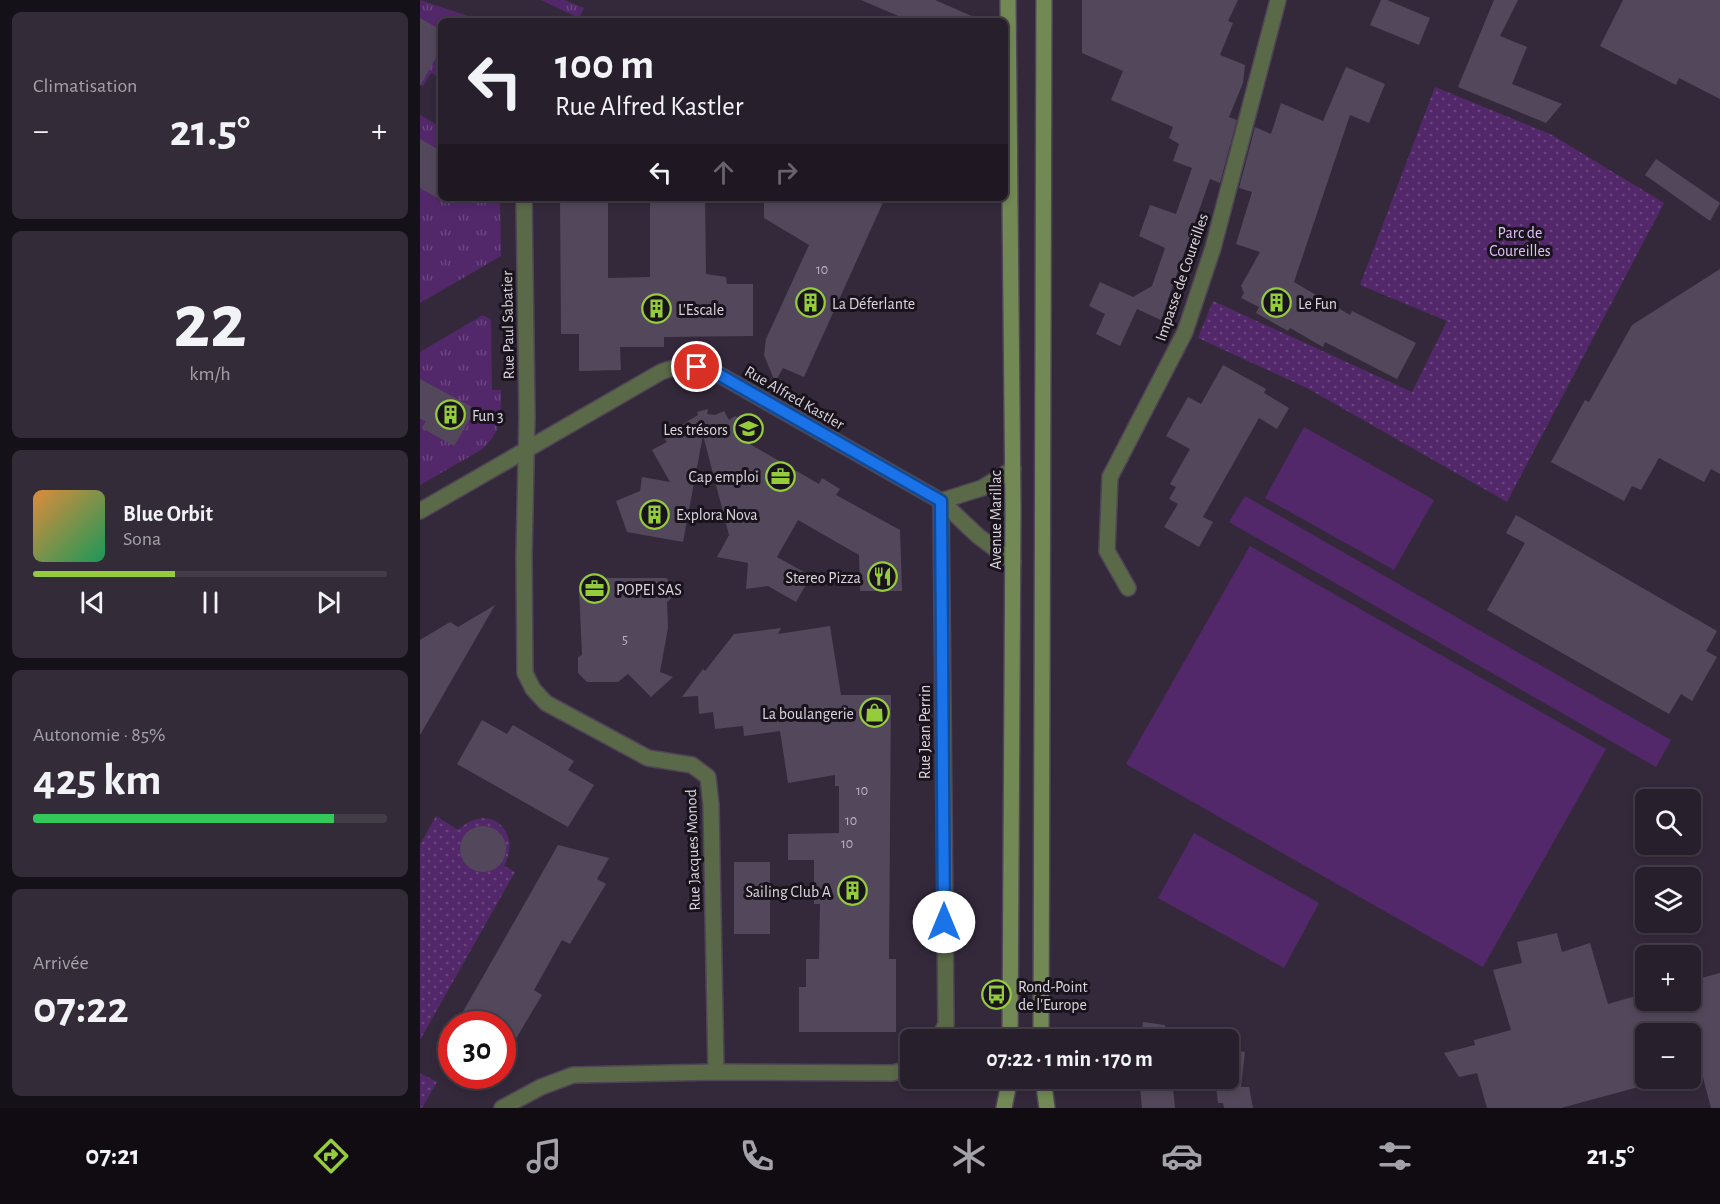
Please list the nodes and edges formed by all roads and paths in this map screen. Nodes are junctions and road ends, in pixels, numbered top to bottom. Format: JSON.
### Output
{"nodes":[{"id":1,"x":1008,"y":0,"type":"edge"},
{"id":2,"x":1044,"y":0,"type":"edge"},
{"id":3,"x":1278,"y":0,"type":"edge"},
{"id":4,"x":524,"y":201,"type":"edge"},
{"id":5,"x":525,"y":452,"type":"junction"},
{"id":6,"x":1013,"y":469,"type":"junction"},
{"id":7,"x":941,"y":501,"type":"junction"},
{"id":8,"x":420,"y":512,"type":"edge"},
{"id":9,"x":1013,"y":562,"type":"junction"},
{"id":10,"x":1128,"y":588,"type":"dead end"},
{"id":11,"x":944,"y":1029,"type":"edge"},
{"id":12,"x":1010,"y":1029,"type":"edge"},
{"id":13,"x":1041,"y":1029,"type":"edge"},
{"id":14,"x":900,"y":1071,"type":"edge"},
{"id":15,"x":716,"y":1072,"type":"junction"},
{"id":16,"x":1008,"y":1089,"type":"edge"},
{"id":17,"x":1044,"y":1089,"type":"edge"},
{"id":18,"x":502,"y":1108,"type":"edge"},
{"id":19,"x":1004,"y":1108,"type":"edge"},
{"id":20,"x":1047,"y":1108,"type":"edge"}],
"edges":[{"from":1,"to":6,"type":"street","name":"Avenue Marillac"},
{"from":2,"to":13,"type":"street"},
{"from":3,"to":10,"type":"street","name":"Impasse de Coureilles"},
{"from":4,"to":5,"type":"street","name":"Rue Paul Sabatier"},
{"from":5,"to":7,"type":"street","name":"Rue Alfred Kastler"},
{"from":5,"to":8,"type":"street","name":"Rue Alfred Kastler"},
{"from":5,"to":15,"type":"street","name":"Rue Jacques Monod"},
{"from":6,"to":7,"type":"street"},
{"from":6,"to":9,"type":"street","name":"Avenue Marillac"},
{"from":7,"to":9,"type":"street","name":"Rue Alfred Kastler"},
{"from":7,"to":11,"type":"street","name":"Rue Jean Perrin"},
{"from":9,"to":12,"type":"street","name":"Avenue Marillac"},
{"from":14,"to":15,"type":"street"},
{"from":15,"to":18,"type":"street"},
{"from":16,"to":19,"type":"street"},
{"from":17,"to":20,"type":"street"}]}
